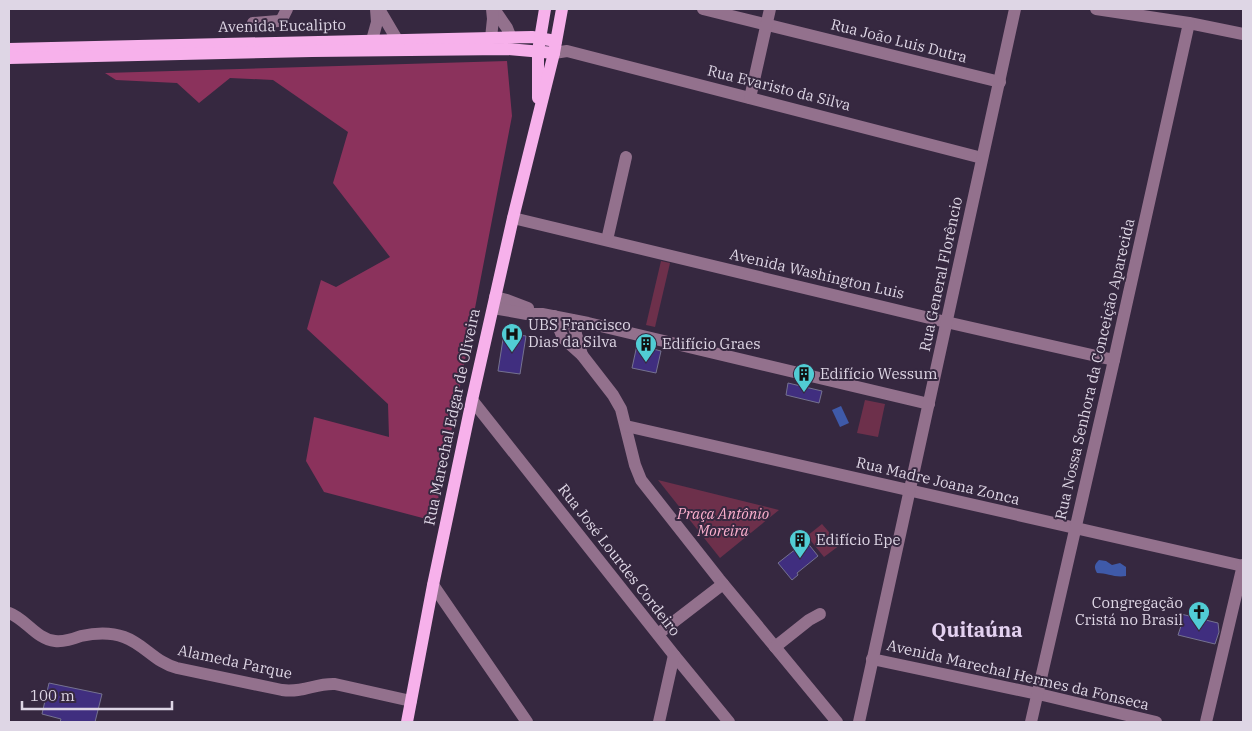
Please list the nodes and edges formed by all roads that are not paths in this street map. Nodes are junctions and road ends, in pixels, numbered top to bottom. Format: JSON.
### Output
{"nodes":[{"id":1,"x":287,"y":9,"type":"edge"},
{"id":2,"x":378,"y":9,"type":"edge"},
{"id":3,"x":493,"y":9,"type":"edge"},
{"id":4,"x":544,"y":9,"type":"edge"},
{"id":5,"x":562,"y":9,"type":"edge"},
{"id":6,"x":702,"y":9,"type":"edge"},
{"id":7,"x":770,"y":9,"type":"edge"},
{"id":8,"x":1016,"y":9,"type":"edge"},
{"id":9,"x":1096,"y":9,"type":"edge"},
{"id":10,"x":253,"y":23,"type":"dead end"},
{"id":11,"x":1189,"y":23,"type":"junction"},
{"id":12,"x":767,"y":26,"type":"junction"},
{"id":13,"x":1243,"y":34,"type":"edge"},
{"id":14,"x":490,"y":38,"type":"junction"},
{"id":15,"x":511,"y":38,"type":"junction"},
{"id":16,"x":540,"y":38,"type":"junction"},
{"id":17,"x":372,"y":40,"type":"junction"},
{"id":18,"x":401,"y":45,"type":"junction"},
{"id":19,"x":555,"y":47,"type":"junction"},
{"id":20,"x":9,"y":49,"type":"edge"},
{"id":21,"x":538,"y":51,"type":"junction"},
{"id":22,"x":9,"y":58,"type":"edge"},
{"id":23,"x":1000,"y":82,"type":"junction"},
{"id":24,"x":750,"y":98,"type":"junction"},
{"id":25,"x":538,"y":121,"type":"junction"},
{"id":26,"x":626,"y":157,"type":"dead end"},
{"id":27,"x":982,"y":158,"type":"junction"},
{"id":28,"x":513,"y":218,"type":"junction"},
{"id":29,"x":607,"y":240,"type":"junction"},
{"id":30,"x":494,"y":302,"type":"junction"},
{"id":31,"x":548,"y":315,"type":"junction"},
{"id":32,"x":572,"y":320,"type":"junction"},
{"id":33,"x":946,"y":322,"type":"junction"},
{"id":34,"x":582,"y":354,"type":"junction"},
{"id":35,"x":1114,"y":360,"type":"junction"},
{"id":36,"x":472,"y":400,"type":"junction"},
{"id":37,"x":929,"y":404,"type":"junction"},
{"id":38,"x":468,"y":416,"type":"junction"},
{"id":39,"x":485,"y":417,"type":"junction"},
{"id":40,"x":626,"y":426,"type":"junction"},
{"id":41,"x":909,"y":491,"type":"junction"},
{"id":42,"x":1076,"y":529,"type":"junction"},
{"id":43,"x":1243,"y":566,"type":"edge"},
{"id":44,"x":724,"y":584,"type":"junction"},
{"id":45,"x":433,"y":585,"type":"junction"},
{"id":46,"x":9,"y":613,"type":"edge"},
{"id":47,"x":820,"y":614,"type":"dead end"},
{"id":48,"x":658,"y":634,"type":"junction"},
{"id":49,"x":775,"y":647,"type":"junction"},
{"id":50,"x":674,"y":654,"type":"junction"},
{"id":51,"x":872,"y":659,"type":"junction"},
{"id":52,"x":1038,"y":694,"type":"junction"},
{"id":53,"x":411,"y":701,"type":"junction"},
{"id":54,"x":407,"y":722,"type":"edge"},
{"id":55,"x":527,"y":722,"type":"edge"},
{"id":56,"x":659,"y":722,"type":"edge"},
{"id":57,"x":729,"y":722,"type":"edge"},
{"id":58,"x":837,"y":722,"type":"edge"},
{"id":59,"x":859,"y":722,"type":"edge"},
{"id":60,"x":1031,"y":722,"type":"edge"},
{"id":61,"x":1156,"y":722,"type":"edge"},
{"id":62,"x":1206,"y":722,"type":"edge"}],
"edges":[{"from":1,"to":10,"type":"street"},
{"from":2,"to":17,"type":"street"},
{"from":2,"to":18,"type":"street"},
{"from":3,"to":14,"type":"street"},
{"from":3,"to":15,"type":"street"},
{"from":4,"to":16,"type":"main road","name":"Rua Marechal Edgar de Oliveira"},
{"from":5,"to":19,"type":"main road","name":"Rua Marechal Edgar de Oliveira"},
{"from":6,"to":12,"type":"street","name":"Rua João Luis Dutra"},
{"from":7,"to":12,"type":"street"},
{"from":8,"to":23,"type":"street","name":"Rua General Florêncio"},
{"from":9,"to":11,"type":"street"},
{"from":11,"to":13,"type":"street"},
{"from":11,"to":35,"type":"street","name":"Rua Nossa Senhora da Conceição Aparecida"},
{"from":12,"to":23,"type":"street","name":"Rua João Luis Dutra"},
{"from":12,"to":24,"type":"street"},
{"from":14,"to":15,"type":"main road","name":"Avenida Eucalipto"},
{"from":14,"to":18,"type":"main road","name":"Avenida Eucalipto"},
{"from":15,"to":16,"type":"main road","name":"Avenida Eucalipto"},
{"from":16,"to":19,"type":"main road","name":"Avenida Eucalipto"},
{"from":16,"to":21,"type":"main road","name":"Rua Marechal Edgar de Oliveira"},
{"from":17,"to":18,"type":"main road","name":"Avenida Eucalipto"},
{"from":17,"to":20,"type":"main road","name":"Avenida Eucalipto"},
{"from":18,"to":21,"type":"main road","name":"Avenida Eucalipto"},
{"from":18,"to":22,"type":"main road","name":"Avenida Eucalipto"},
{"from":19,"to":21,"type":"main road","name":"Avenida Eucalipto"},
{"from":19,"to":24,"type":"street","name":"Rua Evaristo da Silva"},
{"from":19,"to":25,"type":"main road","name":"Rua Marechal Edgar de Oliveira"},
{"from":21,"to":25,"type":"main road","name":"Rua Marechal Edgar de Oliveira"},
{"from":23,"to":27,"type":"street","name":"Rua General Florêncio"},
{"from":24,"to":27,"type":"street","name":"Rua Evaristo da Silva"},
{"from":25,"to":28,"type":"main road","name":"Rua Marechal Edgar de Oliveira"},
{"from":26,"to":29,"type":"street"},
{"from":27,"to":33,"type":"street","name":"Rua General Florêncio"},
{"from":28,"to":29,"type":"street","name":"Avenida Washington Luis"},
{"from":28,"to":30,"type":"main road","name":"Rua Marechal Edgar de Oliveira"},
{"from":29,"to":33,"type":"street","name":"Avenida Washington Luis"},
{"from":30,"to":31,"type":"street"},
{"from":30,"to":36,"type":"main road","name":"Rua Marechal Edgar de Oliveira"},
{"from":31,"to":32,"type":"street"},
{"from":31,"to":34,"type":"street"},
{"from":32,"to":34,"type":"street"},
{"from":32,"to":37,"type":"street"},
{"from":33,"to":35,"type":"street","name":"Avenida Washington Luis"},
{"from":33,"to":37,"type":"street","name":"Rua General Florêncio"},
{"from":34,"to":40,"type":"street"},
{"from":35,"to":42,"type":"street","name":"Rua Nossa Senhora da Conceição Aparecida"},
{"from":36,"to":38,"type":"main road","name":"Rua Marechal Edgar de Oliveira"},
{"from":36,"to":39,"type":"street","name":"Rua José Lourdes Cordeiro"},
{"from":37,"to":41,"type":"street","name":"Rua General Florêncio"},
{"from":38,"to":39,"type":"street"},
{"from":38,"to":45,"type":"main road","name":"Rua Marechal Edgar de Oliveira"},
{"from":39,"to":48,"type":"street","name":"Rua José Lourdes Cordeiro"},
{"from":40,"to":41,"type":"street","name":"Rua Madre Joana Zonca"},
{"from":40,"to":44,"type":"street"},
{"from":41,"to":42,"type":"street","name":"Rua Madre Joana Zonca"},
{"from":41,"to":51,"type":"street","name":"Rua General Florêncio"},
{"from":42,"to":43,"type":"street","name":"Rua Madre Joana Zonca"},
{"from":42,"to":52,"type":"street","name":"Rua Nossa Senhora da Conceição Aparecida"},
{"from":43,"to":62,"type":"street"},
{"from":44,"to":48,"type":"street"},
{"from":44,"to":49,"type":"street"},
{"from":45,"to":53,"type":"main road","name":"Rua Marechal Edgar de Oliveira"},
{"from":45,"to":55,"type":"street"},
{"from":46,"to":53,"type":"street","name":"Alameda Parque"},
{"from":47,"to":49,"type":"street"},
{"from":48,"to":50,"type":"street","name":"Rua José Lourdes Cordeiro"},
{"from":49,"to":58,"type":"street"},
{"from":50,"to":56,"type":"street"},
{"from":50,"to":57,"type":"street","name":"Rua José Lourdes Cordeiro"},
{"from":51,"to":52,"type":"street","name":"Avenida Marechal Hermes da Fonseca"},
{"from":51,"to":59,"type":"street","name":"Rua General Florêncio"},
{"from":52,"to":60,"type":"street","name":"Rua Nossa Senhora da Conceição Aparecida"},
{"from":52,"to":61,"type":"street","name":"Avenida Marechal Hermes da Fonseca"},
{"from":53,"to":54,"type":"main road","name":"Rua Marechal Edgar de Oliveira"}]}
